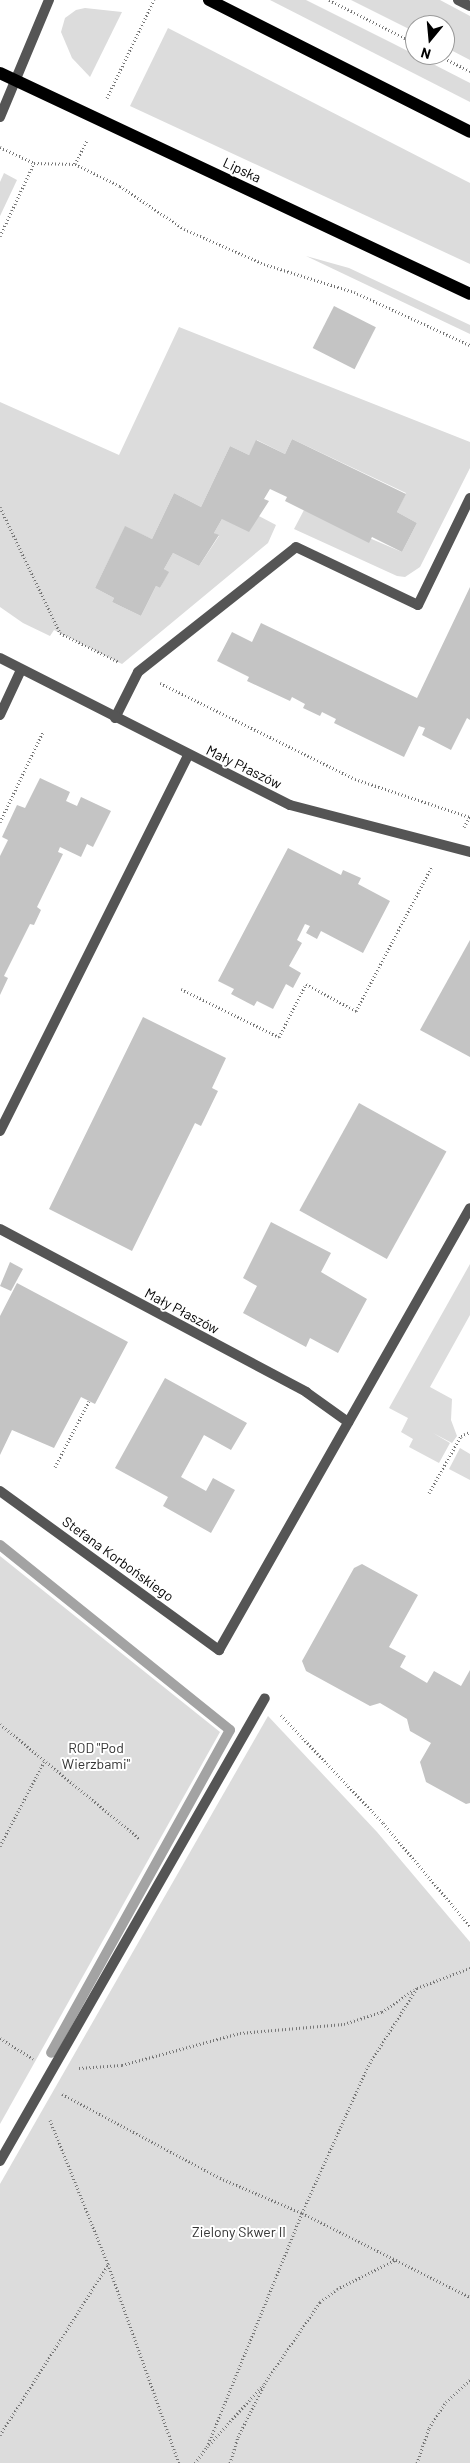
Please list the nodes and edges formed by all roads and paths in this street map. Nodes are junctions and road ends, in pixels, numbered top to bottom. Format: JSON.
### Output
{"nodes":[{"id":1,"x":49,"y":0,"type":"edge"},
{"id":2,"x":154,"y":0,"type":"edge"},
{"id":3,"x":209,"y":0,"type":"edge"},
{"id":4,"x":329,"y":0,"type":"edge"},
{"id":5,"x":458,"y":0,"type":"edge"},
{"id":6,"x":470,"y":6,"type":"edge"},
{"id":7,"x":405,"y":38,"type":"edge"},
{"id":8,"x":455,"y":64,"type":"edge"},
{"id":9,"x":470,"y":71,"type":"edge"},
{"id":10,"x":0,"y":73,"type":"edge"},
{"id":11,"x":16,"y":81,"type":"junction"},
{"id":12,"x":109,"y":94,"type":"dead end"},
{"id":13,"x":0,"y":117,"type":"edge"},
{"id":14,"x":470,"y":132,"type":"edge"},
{"id":15,"x":84,"y":144,"type":"dead end"},
{"id":16,"x":0,"y":147,"type":"edge"},
{"id":17,"x":34,"y":163,"type":"junction"},
{"id":18,"x":75,"y":164,"type":"junction"},
{"id":19,"x":0,"y":236,"type":"edge"},
{"id":20,"x":470,"y":294,"type":"edge"},
{"id":21,"x":470,"y":345,"type":"edge"},
{"id":22,"x":470,"y":498,"type":"edge"},
{"id":23,"x":0,"y":507,"type":"edge"},
{"id":24,"x":0,"y":658,"type":"edge"},
{"id":25,"x":21,"y":670,"type":"junction"},
{"id":26,"x":138,"y":672,"type":"junction"},
{"id":27,"x":0,"y":715,"type":"edge"},
{"id":28,"x":115,"y":718,"type":"junction"},
{"id":29,"x":43,"y":732,"type":"dead end"},
{"id":30,"x":188,"y":755,"type":"junction"},
{"id":31,"x":470,"y":817,"type":"edge"},
{"id":32,"x":0,"y":822,"type":"edge"},
{"id":33,"x":470,"y":852,"type":"edge"},
{"id":34,"x":435,"y":861,"type":"dead end"},
{"id":35,"x":180,"y":989,"type":"dead end"},
{"id":36,"x":0,"y":1131,"type":"edge"},
{"id":37,"x":470,"y":1208,"type":"edge"},
{"id":38,"x":0,"y":1229,"type":"edge"},
{"id":39,"x":89,"y":1401,"type":"dead end"},
{"id":40,"x":348,"y":1422,"type":"junction"},
{"id":41,"x":470,"y":1432,"type":"edge"},
{"id":42,"x":55,"y":1467,"type":"dead end"},
{"id":43,"x":0,"y":1491,"type":"edge"},
{"id":44,"x":429,"y":1493,"type":"dead end"},
{"id":45,"x":265,"y":1698,"type":"joint"},
{"id":46,"x":0,"y":1724,"type":"edge"},
{"id":47,"x":44,"y":1762,"type":"junction"},
{"id":48,"x":140,"y":1840,"type":"dead end"},
{"id":49,"x":0,"y":1846,"type":"edge"},
{"id":50,"x":470,"y":1926,"type":"edge"},
{"id":51,"x":470,"y":1968,"type":"edge"},
{"id":52,"x":417,"y":1988,"type":"junction"},
{"id":53,"x":0,"y":2038,"type":"edge"},
{"id":54,"x":53,"y":2070,"type":"junction"},
{"id":55,"x":48,"y":2114,"type":"dead end"},
{"id":56,"x":0,"y":2161,"type":"edge"},
{"id":57,"x":302,"y":2213,"type":"junction"},
{"id":58,"x":396,"y":2260,"type":"junction"},
{"id":59,"x":108,"y":2264,"type":"junction"},
{"id":60,"x":470,"y":2297,"type":"edge"},
{"id":61,"x":470,"y":2380,"type":"edge"},
{"id":62,"x":266,"y":2381,"type":"junction"},
{"id":63,"x":0,"y":2435,"type":"edge"},
{"id":64,"x":207,"y":2448,"type":"junction"},
{"id":65,"x":179,"y":2463,"type":"edge"},
{"id":66,"x":194,"y":2463,"type":"edge"},
{"id":67,"x":230,"y":2463,"type":"edge"},
{"id":68,"x":417,"y":2463,"type":"edge"}],
"edges":[{"from":1,"to":11,"type":"street"},
{"from":2,"to":12,"type":"path"},
{"from":3,"to":14,"type":"main road"},
{"from":4,"to":7,"type":"path"},
{"from":5,"to":6,"type":"street"},
{"from":8,"to":9,"type":"path"},
{"from":10,"to":11,"type":"main road","name":"Lipska"},
{"from":11,"to":13,"type":"street"},
{"from":11,"to":20,"type":"main road","name":"Lipska"},
{"from":15,"to":18,"type":"path"},
{"from":16,"to":17,"type":"path"},
{"from":17,"to":18,"type":"path"},
{"from":17,"to":19,"type":"path"},
{"from":18,"to":21,"type":"path"},
{"from":22,"to":26,"type":"street"},
{"from":23,"to":26,"type":"path"},
{"from":24,"to":25,"type":"street","name":"Mały Płaszów"},
{"from":25,"to":27,"type":"street"},
{"from":25,"to":28,"type":"street","name":"Mały Płaszów"},
{"from":26,"to":28,"type":"street"},
{"from":26,"to":31,"type":"path"},
{"from":28,"to":30,"type":"street","name":"Mały Płaszów"},
{"from":29,"to":32,"type":"path"},
{"from":30,"to":33,"type":"street","name":"Mały Płaszów"},
{"from":30,"to":36,"type":"street"},
{"from":34,"to":35,"type":"path"},
{"from":37,"to":40,"type":"street"},
{"from":38,"to":40,"type":"street","name":"Mały Płaszów"},
{"from":39,"to":42,"type":"path"},
{"from":40,"to":43,"type":"street","name":"Stefana Korbońskiego"},
{"from":41,"to":44,"type":"path"},
{"from":45,"to":50,"type":"path"},
{"from":45,"to":54,"type":"street"},
{"from":46,"to":47,"type":"path"},
{"from":47,"to":48,"type":"path"},
{"from":47,"to":49,"type":"path"},
{"from":51,"to":52,"type":"path"},
{"from":52,"to":54,"type":"path"},
{"from":52,"to":57,"type":"path"},
{"from":53,"to":54,"type":"path"},
{"from":54,"to":56,"type":"street"},
{"from":54,"to":57,"type":"path"},
{"from":55,"to":59,"type":"path"},
{"from":57,"to":58,"type":"path"},
{"from":57,"to":64,"type":"path"},
{"from":58,"to":60,"type":"path"},
{"from":58,"to":62,"type":"path"},
{"from":59,"to":63,"type":"path"},
{"from":59,"to":65,"type":"path"},
{"from":61,"to":68,"type":"path"},
{"from":62,"to":64,"type":"path"},
{"from":62,"to":67,"type":"path"},
{"from":64,"to":66,"type":"path"}]}
